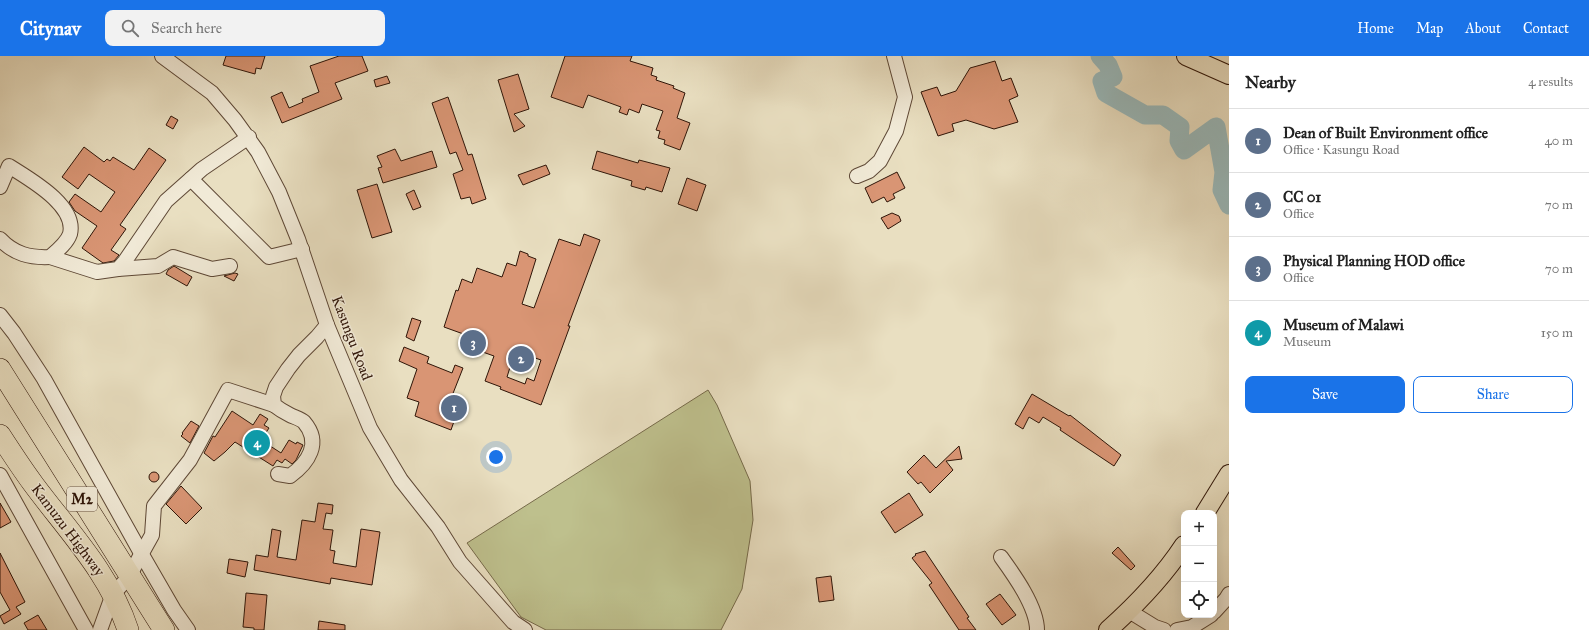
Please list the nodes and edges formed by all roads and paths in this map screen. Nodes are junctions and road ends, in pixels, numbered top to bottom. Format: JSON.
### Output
{"nodes":[{"id":1,"x":162,"y":56,"type":"edge"},
{"id":2,"x":894,"y":56,"type":"edge"},
{"id":3,"x":1186,"y":56,"type":"edge"},
{"id":4,"x":1229,"y":75,"type":"edge"},
{"id":5,"x":248,"y":137,"type":"junction"},
{"id":6,"x":5,"y":162,"type":"edge"},
{"id":7,"x":857,"y":176,"type":"dead end"},
{"id":8,"x":191,"y":179,"type":"junction"},
{"id":9,"x":0,"y":187,"type":"edge"},
{"id":10,"x":0,"y":239,"type":"edge"},
{"id":11,"x":302,"y":249,"type":"junction"},
{"id":12,"x":50,"y":257,"type":"junction"},
{"id":13,"x":230,"y":266,"type":"dead end"},
{"id":14,"x":118,"y":269,"type":"junction"},
{"id":15,"x":0,"y":315,"type":"edge"},
{"id":16,"x":327,"y":325,"type":"junction"},
{"id":17,"x":0,"y":369,"type":"edge"},
{"id":18,"x":274,"y":405,"type":"junction"},
{"id":19,"x":0,"y":435,"type":"edge"},
{"id":20,"x":278,"y":474,"type":"dead end"},
{"id":21,"x":1229,"y":474,"type":"edge"},
{"id":22,"x":0,"y":475,"type":"edge"},
{"id":23,"x":1207,"y":510,"type":"edge"},
{"id":24,"x":1183,"y":546,"type":"edge"},
{"id":25,"x":141,"y":553,"type":"junction"},
{"id":26,"x":1001,"y":557,"type":"dead end"},
{"id":27,"x":130,"y":575,"type":"junction"},
{"id":28,"x":113,"y":594,"type":"junction"},
{"id":29,"x":1229,"y":594,"type":"edge"},
{"id":30,"x":1217,"y":609,"type":"edge"},
{"id":31,"x":1129,"y":611,"type":"junction"},
{"id":32,"x":1208,"y":618,"type":"edge"},
{"id":33,"x":86,"y":630,"type":"edge"},
{"id":34,"x":100,"y":630,"type":"edge"},
{"id":35,"x":128,"y":630,"type":"edge"},
{"id":36,"x":164,"y":630,"type":"edge"},
{"id":37,"x":188,"y":630,"type":"edge"},
{"id":38,"x":525,"y":630,"type":"edge"},
{"id":39,"x":1037,"y":630,"type":"edge"},
{"id":40,"x":1108,"y":630,"type":"edge"},
{"id":41,"x":1164,"y":630,"type":"edge"},
{"id":42,"x":1177,"y":630,"type":"edge"}],
"edges":[{"from":1,"to":5,"type":"street","name":"Kasungu Road"},
{"from":2,"to":7,"type":"street"},
{"from":3,"to":4,"type":"main road"},
{"from":5,"to":8,"type":"street"},
{"from":5,"to":11,"type":"street","name":"Kasungu Road"},
{"from":6,"to":9,"type":"street"},
{"from":6,"to":12,"type":"street"},
{"from":8,"to":11,"type":"street"},
{"from":8,"to":14,"type":"street"},
{"from":10,"to":12,"type":"street"},
{"from":11,"to":16,"type":"street","name":"Kasungu Road"},
{"from":12,"to":14,"type":"street"},
{"from":13,"to":14,"type":"street"},
{"from":15,"to":25,"type":"street"},
{"from":16,"to":18,"type":"street"},
{"from":16,"to":38,"type":"street","name":"Kasungu Road"},
{"from":17,"to":27,"type":"highway","name":"Kamuzu Highway","number":"M2"},
{"from":18,"to":20,"type":"street"},
{"from":18,"to":25,"type":"street"},
{"from":19,"to":28,"type":"highway","name":"Kamuzu Highway","number":"M2"},
{"from":21,"to":23,"type":"main road"},
{"from":22,"to":33,"type":"street"},
{"from":24,"to":31,"type":"main road"},
{"from":25,"to":27,"type":"street"},
{"from":25,"to":37,"type":"street"},
{"from":26,"to":39,"type":"street"},
{"from":27,"to":28,"type":"street"},
{"from":27,"to":36,"type":"highway","name":"Kamuzu Highway","number":"M2"},
{"from":28,"to":34,"type":"street"},
{"from":28,"to":35,"type":"highway","name":"Kamuzu Highway","number":"M2"},
{"from":29,"to":30,"type":"street"},
{"from":31,"to":40,"type":"main road"},
{"from":31,"to":41,"type":"street"},
{"from":32,"to":42,"type":"street"}]}
